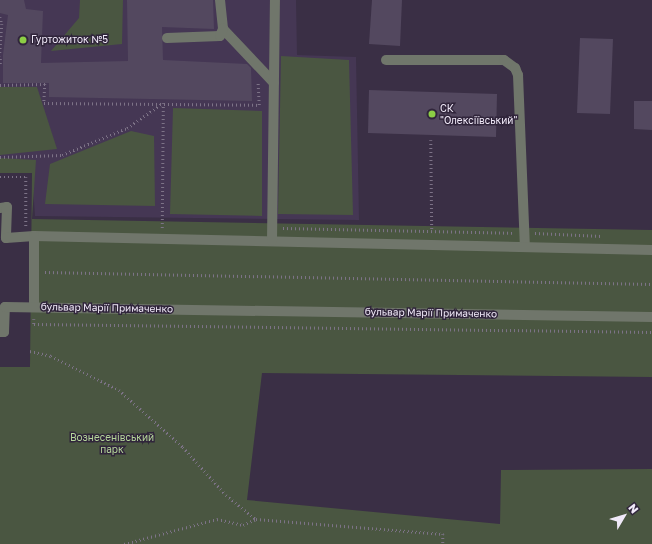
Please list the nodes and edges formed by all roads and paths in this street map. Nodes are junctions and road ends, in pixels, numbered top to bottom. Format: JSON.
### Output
{"nodes":[{"id":1,"x":220,"y":0,"type":"edge"},
{"id":2,"x":275,"y":0,"type":"edge"},
{"id":3,"x":0,"y":17,"type":"edge"},
{"id":4,"x":223,"y":29,"type":"junction"},
{"id":5,"x":167,"y":38,"type":"dead end"},
{"id":6,"x":0,"y":56,"type":"edge"},
{"id":7,"x":386,"y":60,"type":"dead end"},
{"id":8,"x":0,"y":64,"type":"edge"},
{"id":9,"x":258,"y":66,"type":"junction"},
{"id":10,"x":274,"y":83,"type":"junction"},
{"id":11,"x":0,"y":85,"type":"edge"},
{"id":12,"x":163,"y":103,"type":"junction"},
{"id":13,"x":431,"y":140,"type":"dead end"},
{"id":14,"x":0,"y":157,"type":"edge"},
{"id":15,"x":0,"y":177,"type":"edge"},
{"id":16,"x":0,"y":208,"type":"edge"},
{"id":17,"x":25,"y":220,"type":"dead end"},
{"id":18,"x":298,"y":228,"type":"dead end"},
{"id":19,"x":432,"y":231,"type":"junction"},
{"id":20,"x":525,"y":233,"type":"junction"},
{"id":21,"x":34,"y":236,"type":"junction"},
{"id":22,"x":609,"y":236,"type":"dead end"},
{"id":23,"x":162,"y":239,"type":"junction"},
{"id":24,"x":272,"y":242,"type":"junction"},
{"id":25,"x":525,"y":247,"type":"junction"},
{"id":26,"x":652,"y":250,"type":"edge"},
{"id":27,"x":34,"y":272,"type":"junction"},
{"id":28,"x":652,"y":284,"type":"edge"},
{"id":29,"x":34,"y":307,"type":"junction"},
{"id":30,"x":652,"y":316,"type":"edge"},
{"id":31,"x":0,"y":332,"type":"edge"},
{"id":32,"x":652,"y":332,"type":"edge"},
{"id":33,"x":30,"y":351,"type":"dead end"},
{"id":34,"x":256,"y":519,"type":"junction"},
{"id":35,"x":124,"y":544,"type":"edge"},
{"id":36,"x":443,"y":544,"type":"edge"}],
"edges":[{"from":1,"to":4,"type":"street"},
{"from":2,"to":10,"type":"street"},
{"from":3,"to":6,"type":"path"},
{"from":4,"to":5,"type":"street"},
{"from":4,"to":9,"type":"street"},
{"from":6,"to":8,"type":"path"},
{"from":7,"to":20,"type":"street"},
{"from":9,"to":10,"type":"street"},
{"from":9,"to":12,"type":"path"},
{"from":10,"to":24,"type":"street"},
{"from":11,"to":12,"type":"path"},
{"from":12,"to":14,"type":"path"},
{"from":12,"to":23,"type":"path"},
{"from":13,"to":19,"type":"path"},
{"from":15,"to":17,"type":"path"},
{"from":16,"to":21,"type":"street"},
{"from":18,"to":19,"type":"path"},
{"from":19,"to":20,"type":"path"},
{"from":20,"to":22,"type":"path"},
{"from":20,"to":25,"type":"street"},
{"from":21,"to":23,"type":"street"},
{"from":21,"to":27,"type":"street","name":"бульвар Марії Примаченко"},
{"from":23,"to":24,"type":"street"},
{"from":24,"to":25,"type":"street"},
{"from":25,"to":26,"type":"street"},
{"from":27,"to":28,"type":"path"},
{"from":27,"to":29,"type":"street","name":"бульвар Марії Примаченко"},
{"from":29,"to":30,"type":"street","name":"бульвар Марії Примаченко"},
{"from":29,"to":31,"type":"street"},
{"from":29,"to":32,"type":"path"},
{"from":33,"to":34,"type":"path"},
{"from":34,"to":35,"type":"path"},
{"from":34,"to":36,"type":"path"}]}
